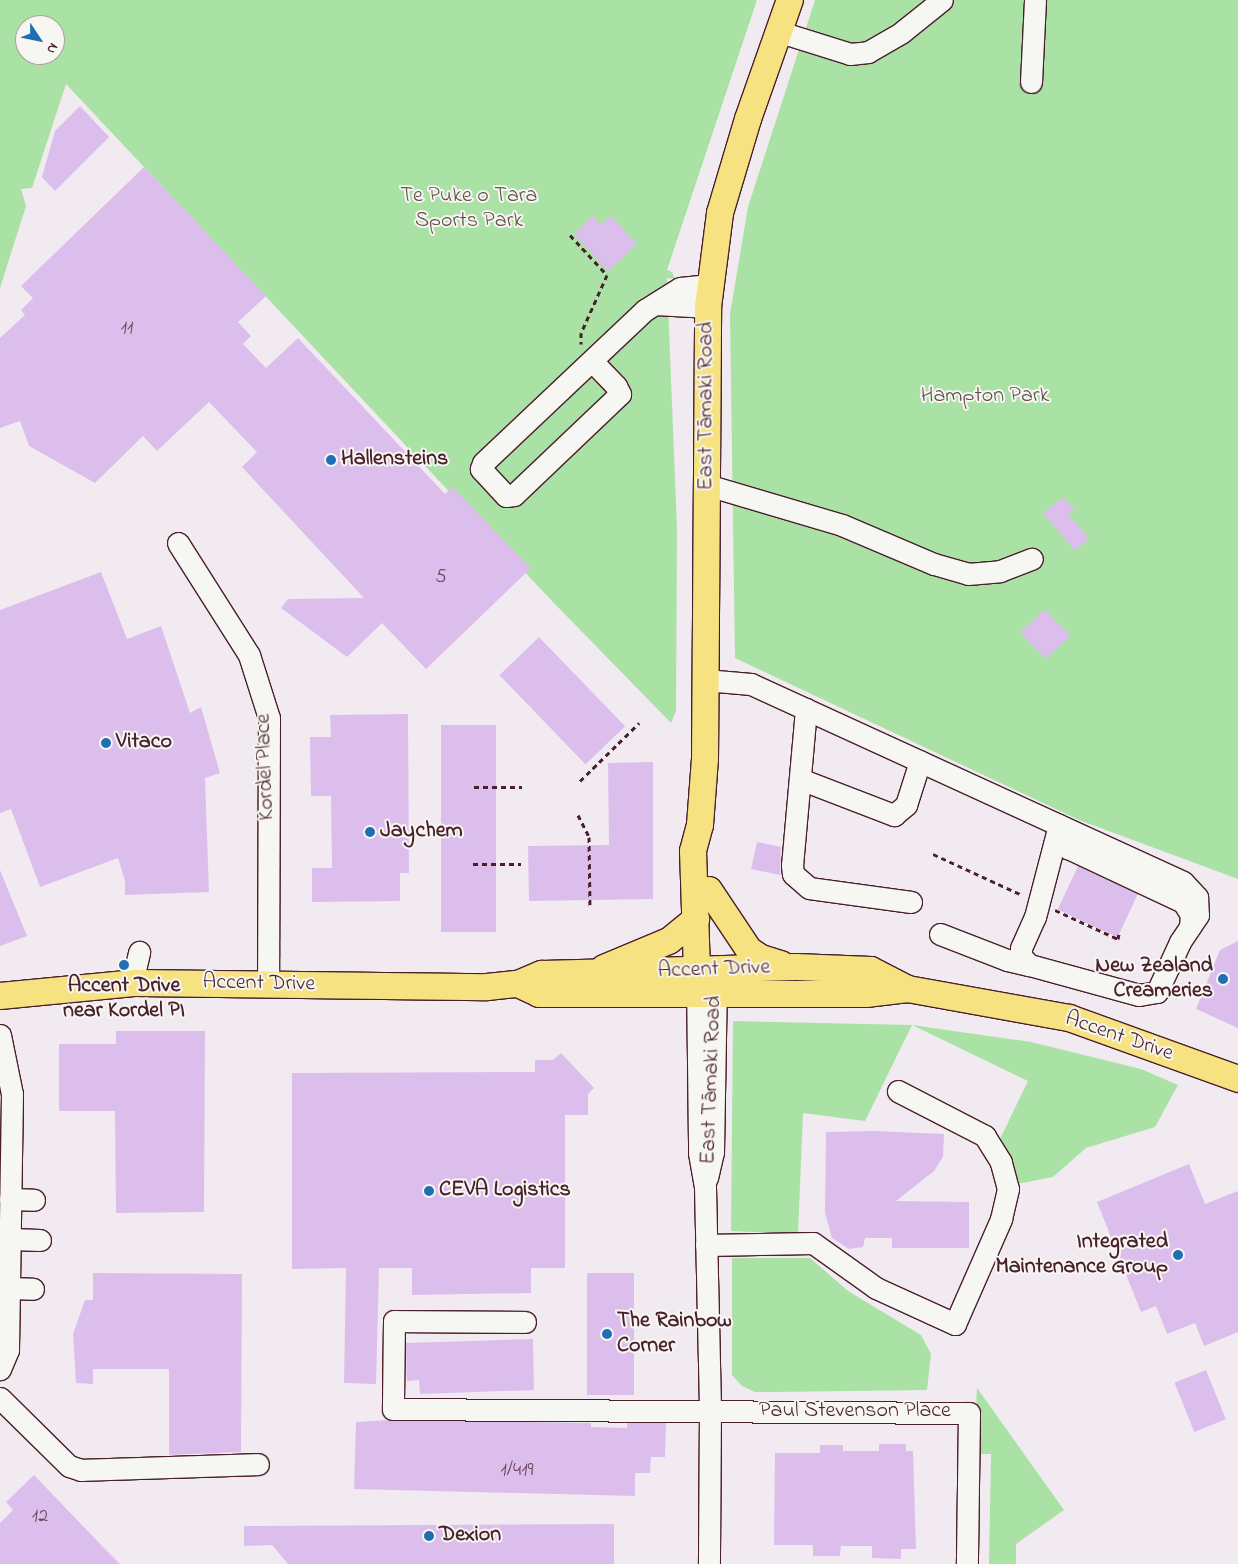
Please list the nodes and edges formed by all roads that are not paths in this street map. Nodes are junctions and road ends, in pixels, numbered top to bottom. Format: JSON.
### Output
{"nodes":[{"id":1,"x":790,"y":0,"type":"edge"},
{"id":2,"x":942,"y":0,"type":"edge"},
{"id":3,"x":1035,"y":0,"type":"edge"},
{"id":4,"x":780,"y":32,"type":"junction"},
{"id":5,"x":1031,"y":82,"type":"dead end"},
{"id":6,"x":709,"y":296,"type":"junction"},
{"id":7,"x":592,"y":361,"type":"junction"},
{"id":8,"x":707,"y":484,"type":"junction"},
{"id":9,"x":178,"y":543,"type":"dead end"},
{"id":10,"x":1032,"y":559,"type":"dead end"},
{"id":11,"x":705,"y":680,"type":"junction"},
{"id":12,"x":806,"y":709,"type":"junction"},
{"id":13,"x":920,"y":761,"type":"junction"},
{"id":14,"x":800,"y":779,"type":"junction"},
{"id":15,"x":700,"y":825,"type":"junction"},
{"id":16,"x":1059,"y":825,"type":"junction"},
{"id":17,"x":709,"y":890,"type":"junction"},
{"id":18,"x":911,"y":902,"type":"dead end"},
{"id":19,"x":696,"y":919,"type":"junction"},
{"id":20,"x":940,"y":934,"type":"dead end"},
{"id":21,"x":139,"y":952,"type":"dead end"},
{"id":22,"x":1029,"y":965,"type":"junction"},
{"id":23,"x":796,"y":967,"type":"junction"},
{"id":24,"x":587,"y":975,"type":"junction"},
{"id":25,"x":706,"y":982,"type":"junction"},
{"id":26,"x":132,"y":983,"type":"junction"},
{"id":27,"x":268,"y":984,"type":"junction"},
{"id":28,"x":518,"y":984,"type":"junction"},
{"id":29,"x":908,"y":989,"type":"junction"},
{"id":30,"x":0,"y":996,"type":"edge"},
{"id":31,"x":0,"y":1035,"type":"edge"},
{"id":32,"x":1238,"y":1079,"type":"edge"},
{"id":33,"x":898,"y":1091,"type":"dead end"},
{"id":34,"x":10,"y":1199,"type":"junction"},
{"id":35,"x":34,"y":1200,"type":"dead end"},
{"id":36,"x":10,"y":1239,"type":"junction"},
{"id":37,"x":40,"y":1240,"type":"dead end"},
{"id":38,"x":706,"y":1245,"type":"junction"},
{"id":39,"x":9,"y":1288,"type":"junction"},
{"id":40,"x":33,"y":1289,"type":"dead end"},
{"id":41,"x":525,"y":1322,"type":"dead end"},
{"id":42,"x":4,"y":1333,"type":"edge"},
{"id":43,"x":0,"y":1369,"type":"edge"},
{"id":44,"x":0,"y":1398,"type":"edge"},
{"id":45,"x":710,"y":1411,"type":"junction"},
{"id":46,"x":258,"y":1464,"type":"dead end"},
{"id":47,"x":709,"y":1564,"type":"edge"},
{"id":48,"x":967,"y":1564,"type":"edge"}],
"edges":[{"from":1,"to":4,"type":"main road","name":"East Tāmaki Road"},
{"from":2,"to":4,"type":"street"},
{"from":3,"to":5,"type":"street"},
{"from":4,"to":6,"type":"main road","name":"East Tāmaki Road"},
{"from":6,"to":7,"type":"street"},
{"from":6,"to":8,"type":"main road","name":"East Tāmaki Road"},
{"from":7,"to":7,"type":"street"},
{"from":8,"to":10,"type":"street"},
{"from":8,"to":11,"type":"main road","name":"East Tāmaki Road"},
{"from":9,"to":27,"type":"street","name":"Kordel Place"},
{"from":11,"to":12,"type":"street"},
{"from":11,"to":15,"type":"main road","name":"East Tāmaki Road"},
{"from":12,"to":13,"type":"street"},
{"from":12,"to":14,"type":"street"},
{"from":13,"to":14,"type":"street"},
{"from":13,"to":16,"type":"street"},
{"from":14,"to":18,"type":"street"},
{"from":15,"to":17,"type":"main road","name":"East Tāmaki Road"},
{"from":15,"to":19,"type":"main road","name":"East Tāmaki Road"},
{"from":16,"to":22,"type":"street"},
{"from":16,"to":22,"type":"street"},
{"from":17,"to":23,"type":"main road"},
{"from":17,"to":25,"type":"main road","name":"East Tāmaki Road"},
{"from":19,"to":24,"type":"main road"},
{"from":19,"to":25,"type":"main road","name":"East Tāmaki Road"},
{"from":20,"to":22,"type":"street"},
{"from":21,"to":26,"type":"street"},
{"from":23,"to":25,"type":"main road","name":"Accent Drive"},
{"from":23,"to":29,"type":"main road","name":"Accent Drive"},
{"from":24,"to":25,"type":"main road","name":"Accent Drive"},
{"from":24,"to":28,"type":"main road","name":"Accent Drive"},
{"from":25,"to":28,"type":"main road","name":"Accent Drive"},
{"from":25,"to":29,"type":"main road","name":"Accent Drive"},
{"from":25,"to":38,"type":"street","name":"East Tāmaki Road"},
{"from":26,"to":27,"type":"main road","name":"Accent Drive"},
{"from":26,"to":30,"type":"main road","name":"Accent Drive"},
{"from":27,"to":28,"type":"main road","name":"Accent Drive"},
{"from":29,"to":32,"type":"main road","name":"Accent Drive"},
{"from":31,"to":34,"type":"street"},
{"from":33,"to":38,"type":"street"},
{"from":34,"to":35,"type":"street"},
{"from":34,"to":36,"type":"street"},
{"from":36,"to":37,"type":"street"},
{"from":36,"to":39,"type":"street"},
{"from":38,"to":45,"type":"street","name":"East Tāmaki Road"},
{"from":39,"to":40,"type":"street"},
{"from":39,"to":42,"type":"street"},
{"from":41,"to":45,"type":"street"},
{"from":42,"to":43,"type":"street"},
{"from":44,"to":46,"type":"street"},
{"from":45,"to":47,"type":"street","name":"East Tāmaki Road"},
{"from":45,"to":48,"type":"street","name":"Paul Stevenson Place"}]}
